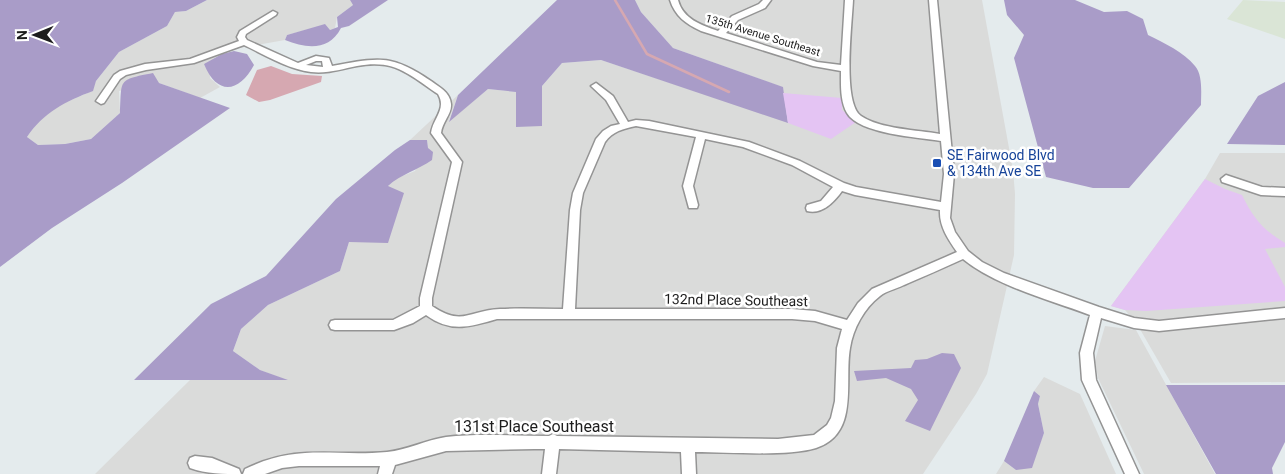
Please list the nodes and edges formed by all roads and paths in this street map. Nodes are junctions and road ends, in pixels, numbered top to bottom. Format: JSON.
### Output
{"nodes":[{"id":1,"x":674,"y":0,"type":"edge"},
{"id":2,"x":767,"y":0,"type":"edge"},
{"id":3,"x":849,"y":0,"type":"edge"},
{"id":4,"x":933,"y":0,"type":"edge"},
{"id":5,"x":273,"y":13,"type":"dead end"},
{"id":6,"x":720,"y":35,"type":"junction"},
{"id":7,"x":244,"y":42,"type":"junction"},
{"id":8,"x":846,"y":69,"type":"junction"},
{"id":9,"x":596,"y":86,"type":"dead end"},
{"id":10,"x":101,"y":101,"type":"dead end"},
{"id":11,"x":625,"y":124,"type":"junction"},
{"id":12,"x":701,"y":136,"type":"junction"},
{"id":13,"x":945,"y":138,"type":"junction"},
{"id":14,"x":1226,"y":179,"type":"dead end"},
{"id":15,"x":840,"y":186,"type":"junction"},
{"id":16,"x":1285,"y":192,"type":"edge"},
{"id":17,"x":694,"y":204,"type":"dead end"},
{"id":18,"x":946,"y":207,"type":"junction"},
{"id":19,"x":811,"y":208,"type":"dead end"},
{"id":20,"x":964,"y":254,"type":"junction"},
{"id":21,"x":426,"y":308,"type":"junction"},
{"id":22,"x":1097,"y":312,"type":"junction"},
{"id":23,"x":1285,"y":313,"type":"edge"},
{"id":24,"x":569,"y":314,"type":"junction"},
{"id":25,"x":336,"y":325,"type":"dead end"},
{"id":26,"x":849,"y":326,"type":"junction"},
{"id":27,"x":553,"y":441,"type":"junction"},
{"id":28,"x":688,"y":446,"type":"junction"},
{"id":29,"x":389,"y":459,"type":"junction"},
{"id":30,"x":194,"y":463,"type":"dead end"},
{"id":31,"x":234,"y":474,"type":"edge"},
{"id":32,"x":250,"y":474,"type":"edge"},
{"id":33,"x":385,"y":474,"type":"edge"},
{"id":34,"x":549,"y":474,"type":"edge"},
{"id":35,"x":690,"y":474,"type":"edge"},
{"id":36,"x":1132,"y":474,"type":"edge"}],
"edges":[{"from":1,"to":6,"type":"street","name":"135th Avenue Southeast"},
{"from":2,"to":6,"type":"street"},
{"from":3,"to":8,"type":"street"},
{"from":4,"to":13,"type":"street"},
{"from":5,"to":7,"type":"street"},
{"from":6,"to":8,"type":"street","name":"135th Avenue Southeast"},
{"from":7,"to":10,"type":"street"},
{"from":7,"to":21,"type":"street"},
{"from":8,"to":13,"type":"street"},
{"from":9,"to":11,"type":"street"},
{"from":11,"to":12,"type":"street"},
{"from":11,"to":24,"type":"street"},
{"from":12,"to":15,"type":"street"},
{"from":12,"to":17,"type":"street"},
{"from":13,"to":18,"type":"street"},
{"from":14,"to":16,"type":"street"},
{"from":15,"to":18,"type":"street"},
{"from":15,"to":19,"type":"street"},
{"from":18,"to":20,"type":"street"},
{"from":20,"to":22,"type":"street"},
{"from":20,"to":26,"type":"street"},
{"from":21,"to":24,"type":"street","name":"132nd Place Southeast"},
{"from":21,"to":25,"type":"street"},
{"from":22,"to":23,"type":"street"},
{"from":22,"to":36,"type":"street"},
{"from":24,"to":26,"type":"street","name":"132nd Place Southeast"},
{"from":26,"to":28,"type":"street","name":"131st Place Southeast"},
{"from":27,"to":28,"type":"street","name":"131st Place Southeast"},
{"from":27,"to":29,"type":"street","name":"131st Place Southeast"},
{"from":27,"to":34,"type":"street"},
{"from":28,"to":35,"type":"street"},
{"from":29,"to":32,"type":"street","name":"131st Place Southeast"},
{"from":29,"to":33,"type":"street"},
{"from":30,"to":31,"type":"street"}]}
